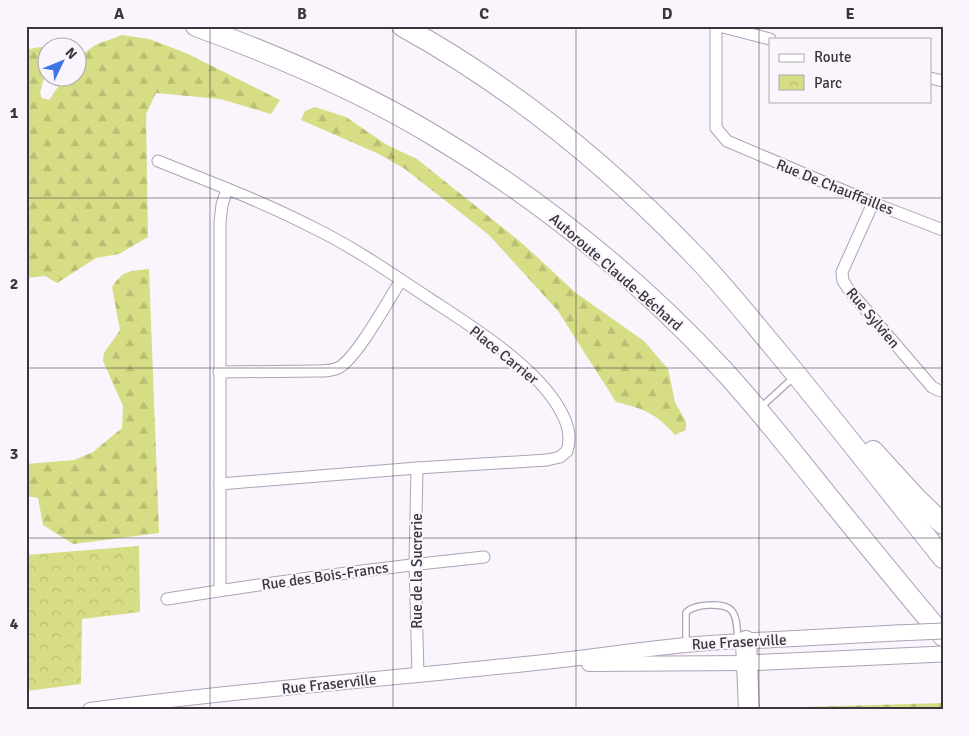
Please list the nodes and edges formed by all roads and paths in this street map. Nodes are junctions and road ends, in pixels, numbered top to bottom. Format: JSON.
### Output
{"nodes":[{"id":1,"x":196,"y":26,"type":"edge"},
{"id":2,"x":402,"y":26,"type":"edge"},
{"id":3,"x":717,"y":26,"type":"edge"},
{"id":4,"x":769,"y":39,"type":"edge"},
{"id":5,"x":158,"y":160,"type":"dead end"},
{"id":6,"x":227,"y":189,"type":"junction"},
{"id":7,"x":873,"y":203,"type":"junction"},
{"id":8,"x":943,"y":230,"type":"edge"},
{"id":9,"x":692,"y":253,"type":"junction"},
{"id":10,"x":401,"y":280,"type":"junction"},
{"id":11,"x":220,"y":372,"type":"junction"},
{"id":12,"x":797,"y":375,"type":"junction"},
{"id":13,"x":943,"y":391,"type":"edge"},
{"id":14,"x":758,"y":410,"type":"junction"},
{"id":15,"x":417,"y":468,"type":"junction"},
{"id":16,"x":220,"y":484,"type":"junction"},
{"id":17,"x":943,"y":524,"type":"edge"},
{"id":18,"x":874,"y":553,"type":"junction"},
{"id":19,"x":484,"y":557,"type":"dead end"},
{"id":20,"x":943,"y":558,"type":"edge"},
{"id":21,"x":415,"y":564,"type":"junction"},
{"id":22,"x":220,"y":590,"type":"junction"},
{"id":23,"x":167,"y":599,"type":"dead end"},
{"id":24,"x":943,"y":631,"type":"edge"},
{"id":25,"x":943,"y":636,"type":"edge"},
{"id":26,"x":742,"y":642,"type":"junction"},
{"id":27,"x":686,"y":644,"type":"junction"},
{"id":28,"x":943,"y":646,"type":"edge"},
{"id":29,"x":943,"y":654,"type":"edge"},
{"id":30,"x":536,"y":663,"type":"junction"},
{"id":31,"x":747,"y":663,"type":"junction"},
{"id":32,"x":418,"y":674,"type":"junction"},
{"id":33,"x":90,"y":710,"type":"edge"},
{"id":34,"x":749,"y":710,"type":"edge"}],
"edges":[{"from":1,"to":14,"type":"highway","name":"Autoroute Claude-Béchard"},
{"from":2,"to":9,"type":"highway"},
{"from":3,"to":4,"type":"street"},
{"from":3,"to":7,"type":"street","name":"Rue De Chauffailles"},
{"from":5,"to":6,"type":"street","name":"Place Carrier"},
{"from":6,"to":10,"type":"street","name":"Place Carrier"},
{"from":6,"to":11,"type":"street"},
{"from":7,"to":8,"type":"street","name":"Rue De Chauffailles"},
{"from":7,"to":13,"type":"street","name":"Rue Sylvien"},
{"from":9,"to":12,"type":"highway"},
{"from":9,"to":17,"type":"highway"},
{"from":10,"to":11,"type":"street"},
{"from":10,"to":15,"type":"street","name":"Place Carrier"},
{"from":11,"to":16,"type":"street"},
{"from":12,"to":14,"type":"lane"},
{"from":12,"to":20,"type":"highway"},
{"from":14,"to":18,"type":"highway","name":"Autoroute Claude-Béchard"},
{"from":15,"to":16,"type":"street","name":"Place Carrier"},
{"from":15,"to":21,"type":"street","name":"Rue de la Sucrerie"},
{"from":16,"to":22,"type":"street"},
{"from":18,"to":25,"type":"highway","name":"Autoroute Claude-Béchard"},
{"from":18,"to":28,"type":"highway"},
{"from":19,"to":21,"type":"street","name":"Rue des Bois-Francs"},
{"from":21,"to":22,"type":"street","name":"Rue des Bois-Francs"},
{"from":21,"to":32,"type":"street","name":"Rue de la Sucrerie"},
{"from":22,"to":23,"type":"street","name":"Rue des Bois-Francs"},
{"from":24,"to":26,"type":"main road","name":"Rue Fraserville","bridge":true},
{"from":26,"to":27,"type":"street","name":"Rue Fraserville"},
{"from":26,"to":27,"type":"lane"},
{"from":26,"to":31,"type":"highway"},
{"from":27,"to":30,"type":"street","name":"Rue Fraserville"},
{"from":29,"to":31,"type":"main road","name":"Rue Fraserville"},
{"from":30,"to":31,"type":"street","name":"Rue Fraserville"},
{"from":30,"to":32,"type":"street","name":"Rue Fraserville"},
{"from":31,"to":34,"type":"highway"},
{"from":32,"to":33,"type":"street","name":"Rue Fraserville"}]}
